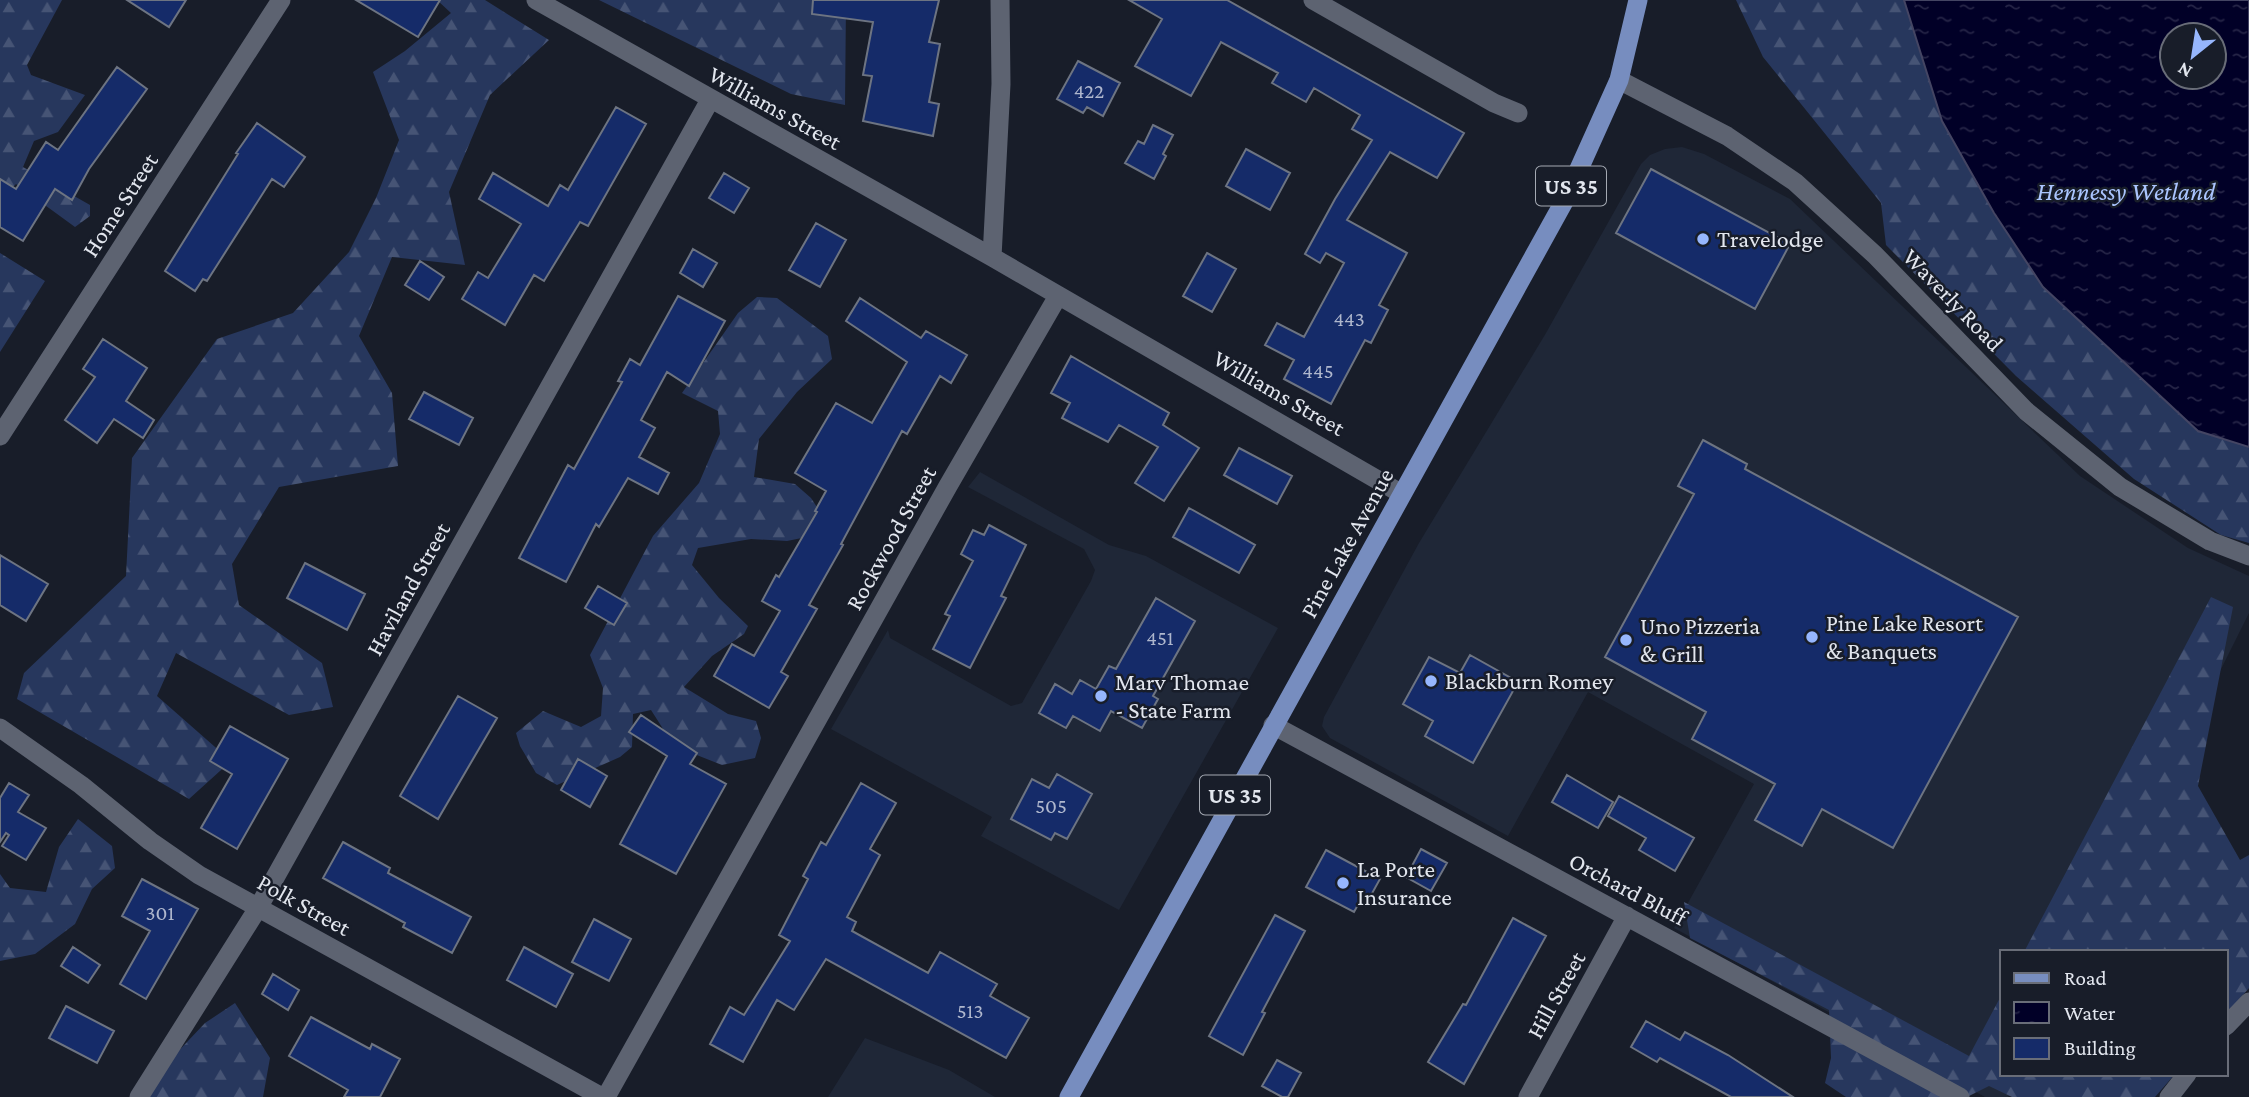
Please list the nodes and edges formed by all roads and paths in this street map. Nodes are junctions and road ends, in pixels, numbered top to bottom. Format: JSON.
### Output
{"nodes":[{"id":1,"x":281,"y":0,"type":"edge"},
{"id":2,"x":536,"y":0,"type":"edge"},
{"id":3,"x":1000,"y":0,"type":"edge"},
{"id":4,"x":1313,"y":0,"type":"edge"},
{"id":5,"x":1638,"y":0,"type":"edge"},
{"id":6,"x":1619,"y":80,"type":"junction"},
{"id":7,"x":710,"y":100,"type":"junction"},
{"id":8,"x":1518,"y":113,"type":"dead end"},
{"id":9,"x":992,"y":257,"type":"junction"},
{"id":10,"x":1058,"y":296,"type":"junction"},
{"id":11,"x":0,"y":436,"type":"edge"},
{"id":12,"x":1402,"y":494,"type":"junction"},
{"id":13,"x":2249,"y":556,"type":"edge"},
{"id":14,"x":1273,"y":725,"type":"junction"},
{"id":15,"x":0,"y":728,"type":"edge"},
{"id":16,"x":258,"y":908,"type":"junction"},
{"id":17,"x":1627,"y":916,"type":"junction"},
{"id":18,"x":2249,"y":1002,"type":"edge"},
{"id":19,"x":2228,"y":1024,"type":"edge"},
{"id":20,"x":2185,"y":1076,"type":"edge"},
{"id":21,"x":139,"y":1097,"type":"edge"},
{"id":22,"x":604,"y":1097,"type":"edge"},
{"id":23,"x":1069,"y":1097,"type":"edge"},
{"id":24,"x":1528,"y":1097,"type":"edge"},
{"id":25,"x":1960,"y":1097,"type":"edge"},
{"id":26,"x":2169,"y":1097,"type":"edge"}],
"edges":[{"from":1,"to":11,"type":"street","name":"Home Street"},
{"from":2,"to":7,"type":"street","name":"Williams Street"},
{"from":3,"to":9,"type":"street"},
{"from":4,"to":8,"type":"street"},
{"from":5,"to":6,"type":"main road","name":"Pine Lake Avenue","number":"US 35"},
{"from":6,"to":12,"type":"main road","name":"Pine Lake Avenue","number":"US 35"},
{"from":6,"to":13,"type":"street","name":"Waverly Road"},
{"from":7,"to":9,"type":"street","name":"Williams Street"},
{"from":7,"to":16,"type":"street","name":"Haviland Street"},
{"from":9,"to":10,"type":"street"},
{"from":10,"to":12,"type":"street","name":"Williams Street"},
{"from":10,"to":22,"type":"street","name":"Rockwood Street"},
{"from":12,"to":14,"type":"main road","name":"Pine Lake Avenue","number":"US 35"},
{"from":14,"to":17,"type":"street","name":"Orchard Bluff"},
{"from":14,"to":23,"type":"main road","name":"Pine Lake Avenue","number":"US 35"},
{"from":15,"to":16,"type":"street","name":"Polk Street"},
{"from":16,"to":21,"type":"street","name":"Haviland Street"},
{"from":16,"to":22,"type":"street","name":"Polk Street"},
{"from":17,"to":24,"type":"street","name":"Hill Street"},
{"from":17,"to":25,"type":"street","name":"Orchard Bluff"},
{"from":18,"to":19,"type":"street"},
{"from":20,"to":26,"type":"street"}]}
